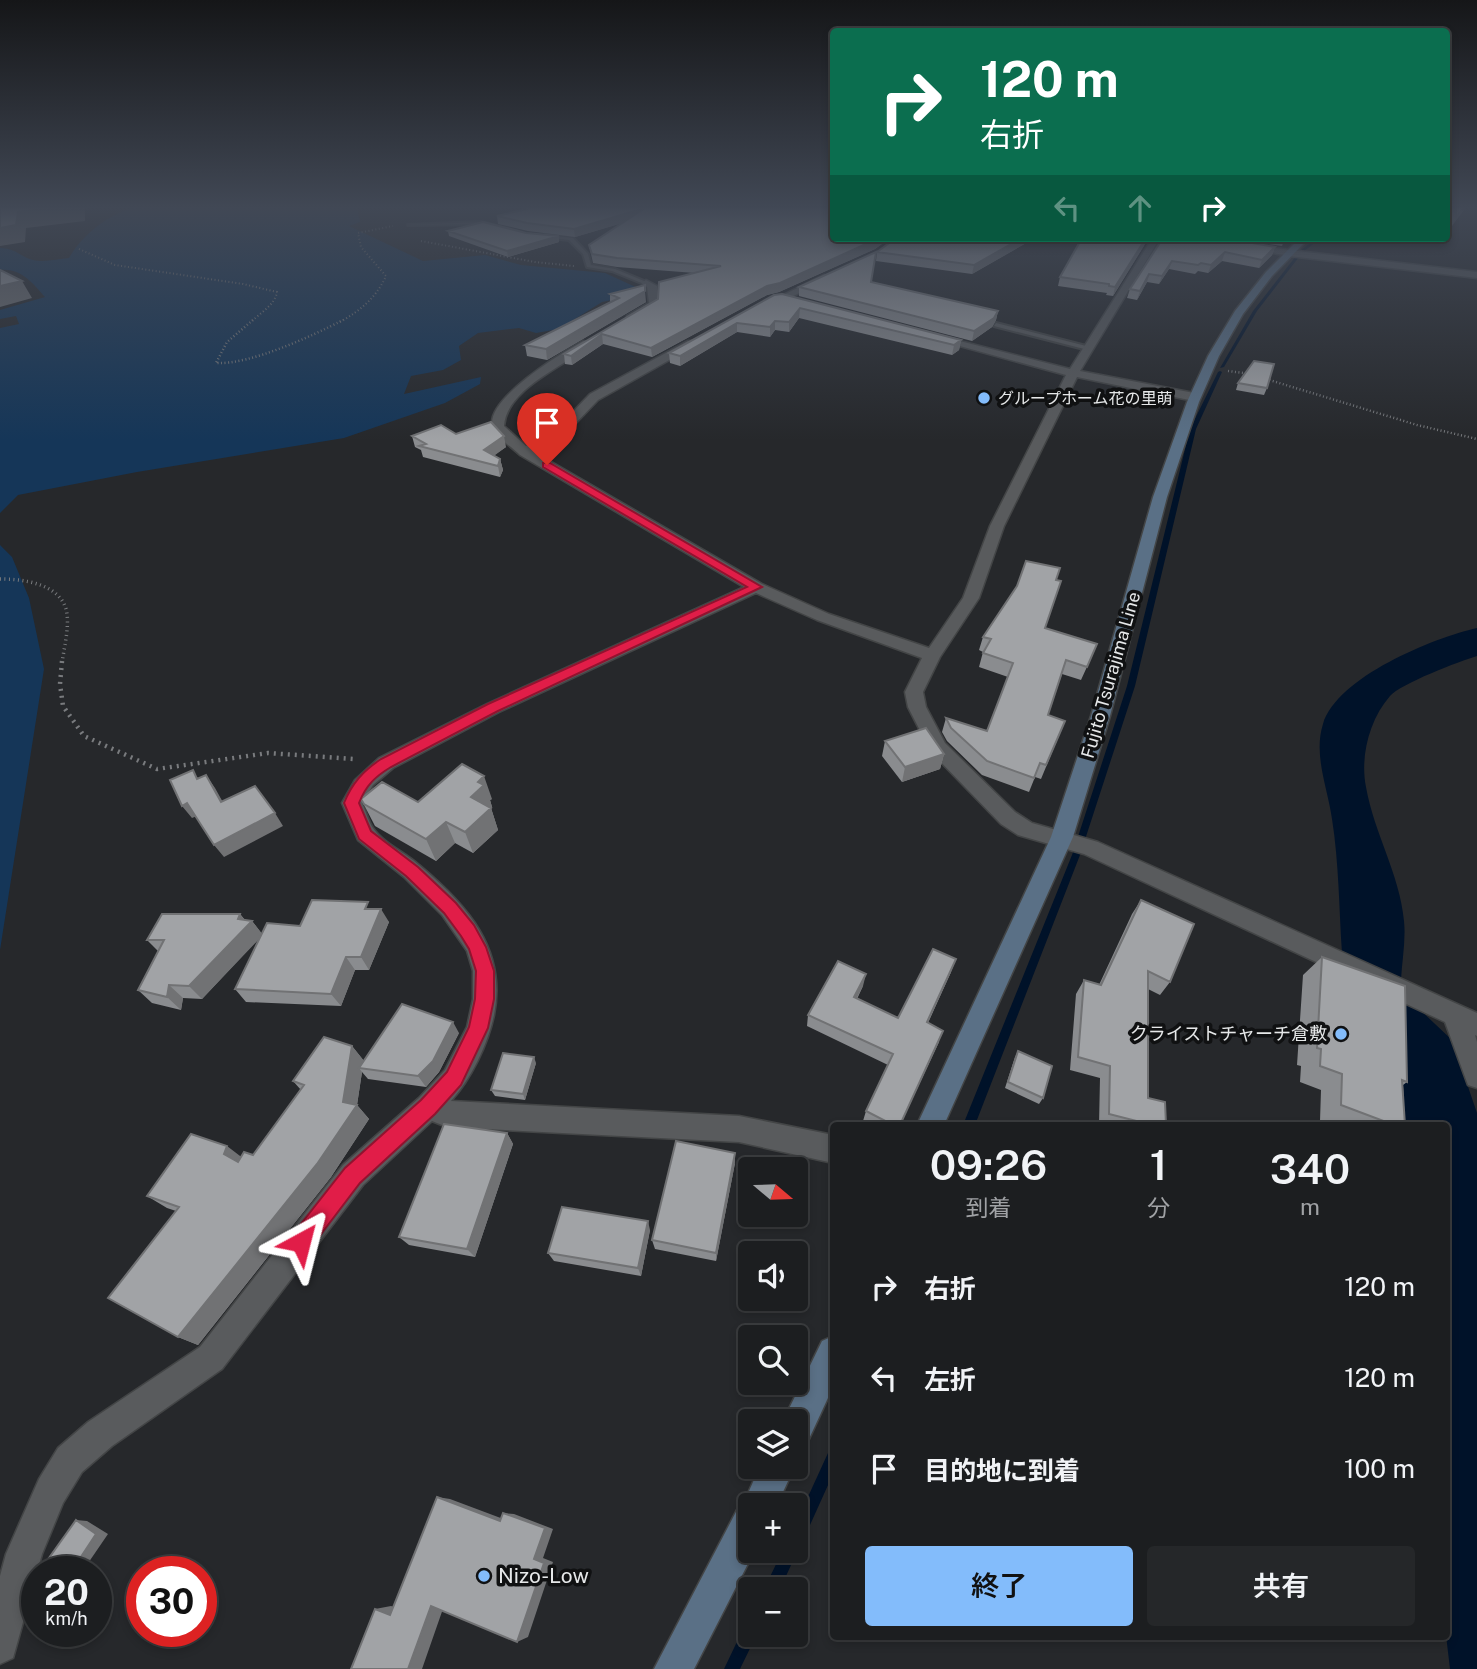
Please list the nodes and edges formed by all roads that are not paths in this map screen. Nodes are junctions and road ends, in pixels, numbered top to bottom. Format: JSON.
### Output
{"nodes":[{"id":1,"x":650,"y":285,"type":"edge"},
{"id":2,"x":812,"y":285,"type":"edge"},
{"id":3,"x":1127,"y":285,"type":"edge"},
{"id":4,"x":1263,"y":285,"type":"edge"},
{"id":5,"x":782,"y":300,"type":"edge"},
{"id":6,"x":996,"y":325,"type":"edge"},
{"id":7,"x":618,"y":327,"type":"edge"},
{"id":8,"x":914,"y":333,"type":"edge"},
{"id":9,"x":702,"y":337,"type":"edge"},
{"id":10,"x":596,"y":338,"type":"edge"},
{"id":11,"x":1088,"y":348,"type":"junction"},
{"id":12,"x":1073,"y":373,"type":"junction"},
{"id":13,"x":1194,"y":397,"type":"junction"},
{"id":14,"x":526,"y":452,"type":"junction"},
{"id":15,"x":756,"y":587,"type":"junction"},
{"id":16,"x":932,"y":655,"type":"junction"},
{"id":17,"x":1075,"y":844,"type":"junction"},
{"id":18,"x":1454,"y":1014,"type":"junction"},
{"id":19,"x":1477,"y":1025,"type":"edge"},
{"id":20,"x":1477,"y":1076,"type":"edge"},
{"id":21,"x":428,"y":1107,"type":"junction"},
{"id":22,"x":932,"y":1122,"type":"edge"},
{"id":23,"x":830,"y":1148,"type":"edge"},
{"id":24,"x":830,"y":1358,"type":"edge"},
{"id":25,"x":806,"y":1409,"type":"edge"},
{"id":26,"x":738,"y":1546,"type":"edge"},
{"id":27,"x":0,"y":1645,"type":"edge"},
{"id":28,"x":673,"y":1669,"type":"edge"}],
"edges":[{"from":1,"to":7,"type":"street"},
{"from":2,"to":5,"type":"street"},
{"from":3,"to":11,"type":"street"},
{"from":4,"to":13,"type":"main road","name":"Fujito Tsurajima Line"},
{"from":6,"to":11,"type":"lane"},
{"from":8,"to":12,"type":"street"},
{"from":9,"to":14,"type":"street"},
{"from":10,"to":14,"type":"street"},
{"from":11,"to":12,"type":"street"},
{"from":12,"to":13,"type":"street"},
{"from":12,"to":16,"type":"street"},
{"from":13,"to":17,"type":"main road","name":"Fujito Tsurajima Line"},
{"from":14,"to":15,"type":"street"},
{"from":15,"to":16,"type":"street"},
{"from":15,"to":21,"type":"street"},
{"from":16,"to":17,"type":"street"},
{"from":17,"to":18,"type":"street"},
{"from":17,"to":22,"type":"main road","name":"Fujito Tsurajima Line"},
{"from":18,"to":19,"type":"street"},
{"from":18,"to":20,"type":"street"},
{"from":21,"to":23,"type":"street"},
{"from":21,"to":27,"type":"street"},
{"from":24,"to":25,"type":"main road"},
{"from":26,"to":28,"type":"main road"}]}
